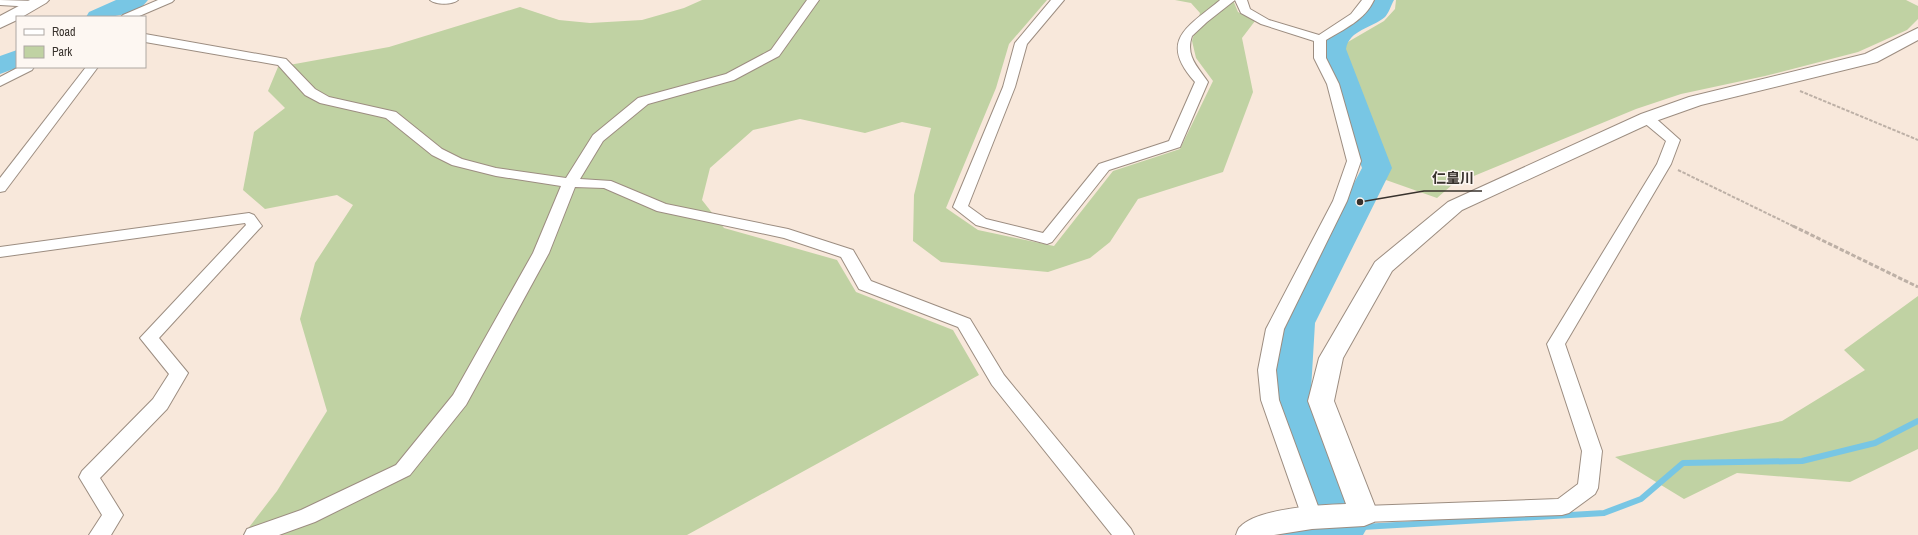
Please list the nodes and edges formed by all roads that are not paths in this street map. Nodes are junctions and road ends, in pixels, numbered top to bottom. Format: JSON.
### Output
{"nodes":[{"id":1,"x":168,"y":0,"type":"edge"},
{"id":2,"x":436,"y":0,"type":"edge"},
{"id":3,"x":452,"y":0,"type":"edge"},
{"id":4,"x":813,"y":0,"type":"edge"},
{"id":5,"x":1058,"y":0,"type":"edge"},
{"id":6,"x":1230,"y":0,"type":"edge"},
{"id":7,"x":1241,"y":0,"type":"edge"},
{"id":8,"x":1368,"y":0,"type":"edge"},
{"id":9,"x":11,"y":1,"type":"edge"},
{"id":10,"x":0,"y":2,"type":"edge"},
{"id":11,"x":37,"y":2,"type":"edge"},
{"id":12,"x":129,"y":16,"type":"edge"},
{"id":13,"x":0,"y":23,"type":"edge"},
{"id":14,"x":1918,"y":34,"type":"edge"},
{"id":15,"x":146,"y":38,"type":"edge"},
{"id":16,"x":1320,"y":39,"type":"junction"},
{"id":17,"x":26,"y":68,"type":"edge"},
{"id":18,"x":91,"y":68,"type":"edge"},
{"id":19,"x":0,"y":82,"type":"edge"},
{"id":20,"x":1646,"y":118,"type":"junction"},
{"id":21,"x":570,"y":183,"type":"junction"},
{"id":22,"x":0,"y":188,"type":"edge"},
{"id":23,"x":0,"y":252,"type":"edge"},
{"id":24,"x":1364,"y":514,"type":"junction"},
{"id":25,"x":1312,"y":517,"type":"junction"},
{"id":26,"x":99,"y":535,"type":"edge"},
{"id":27,"x":254,"y":535,"type":"edge"},
{"id":28,"x":1124,"y":535,"type":"edge"},
{"id":29,"x":1250,"y":535,"type":"edge"}],
"edges":[{"from":1,"to":12,"type":"street"},
{"from":2,"to":3,"type":"street"},
{"from":4,"to":21,"type":"street"},
{"from":5,"to":6,"type":"street"},
{"from":7,"to":16,"type":"street"},
{"from":8,"to":16,"type":"street"},
{"from":9,"to":10,"type":"street"},
{"from":9,"to":11,"type":"street"},
{"from":11,"to":13,"type":"street"},
{"from":14,"to":20,"type":"street"},
{"from":15,"to":21,"type":"street"},
{"from":16,"to":25,"type":"street"},
{"from":17,"to":19,"type":"street"},
{"from":18,"to":22,"type":"street"},
{"from":20,"to":24,"type":"street"},
{"from":20,"to":24,"type":"street"},
{"from":21,"to":27,"type":"street"},
{"from":21,"to":28,"type":"street"},
{"from":23,"to":26,"type":"street"},
{"from":24,"to":25,"type":"street"},
{"from":25,"to":29,"type":"street"}]}
